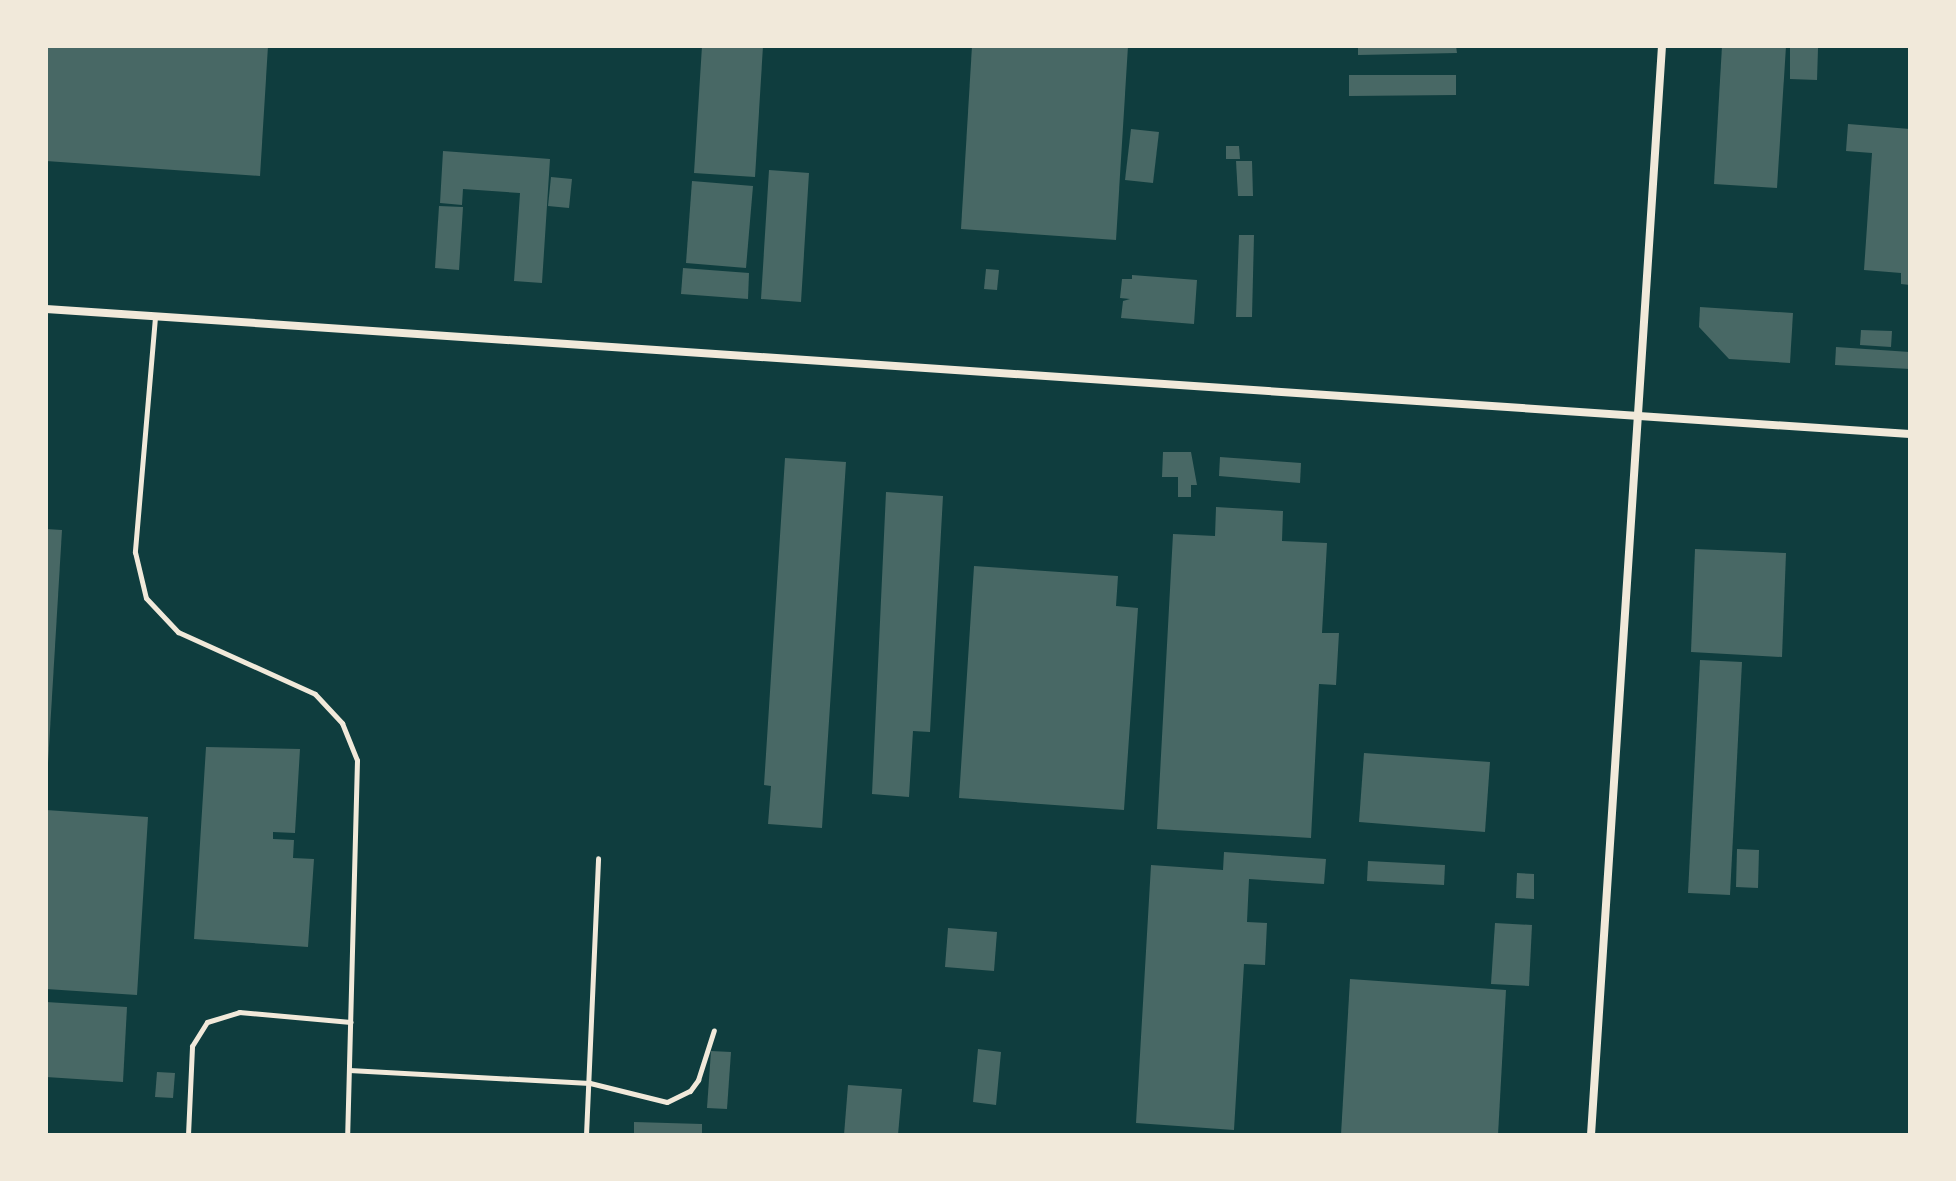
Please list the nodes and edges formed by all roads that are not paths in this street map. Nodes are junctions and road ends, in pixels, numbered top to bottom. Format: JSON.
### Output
{"nodes":[{"id":1,"x":1662,"y":46,"type":"edge"},
{"id":2,"x":46,"y":309,"type":"edge"},
{"id":3,"x":155,"y":317,"type":"junction"},
{"id":4,"x":1638,"y":416,"type":"junction"},
{"id":5,"x":1910,"y":434,"type":"edge"},
{"id":6,"x":598,"y":858,"type":"dead end"},
{"id":7,"x":351,"y":1022,"type":"junction"},
{"id":8,"x":714,"y":1030,"type":"dead end"},
{"id":9,"x":349,"y":1070,"type":"junction"},
{"id":10,"x":590,"y":1083,"type":"junction"},
{"id":11,"x":188,"y":1135,"type":"edge"},
{"id":12,"x":347,"y":1135,"type":"edge"},
{"id":13,"x":586,"y":1135,"type":"edge"},
{"id":14,"x":1591,"y":1135,"type":"edge"}],
"edges":[{"from":1,"to":4,"type":"street"},
{"from":2,"to":3,"type":"street"},
{"from":3,"to":4,"type":"street"},
{"from":3,"to":7,"type":"lane"},
{"from":4,"to":5,"type":"street"},
{"from":4,"to":14,"type":"street"},
{"from":6,"to":10,"type":"lane"},
{"from":7,"to":9,"type":"lane"},
{"from":7,"to":11,"type":"lane"},
{"from":8,"to":10,"type":"lane"},
{"from":9,"to":10,"type":"lane"},
{"from":9,"to":12,"type":"lane"},
{"from":10,"to":13,"type":"lane"}]}
